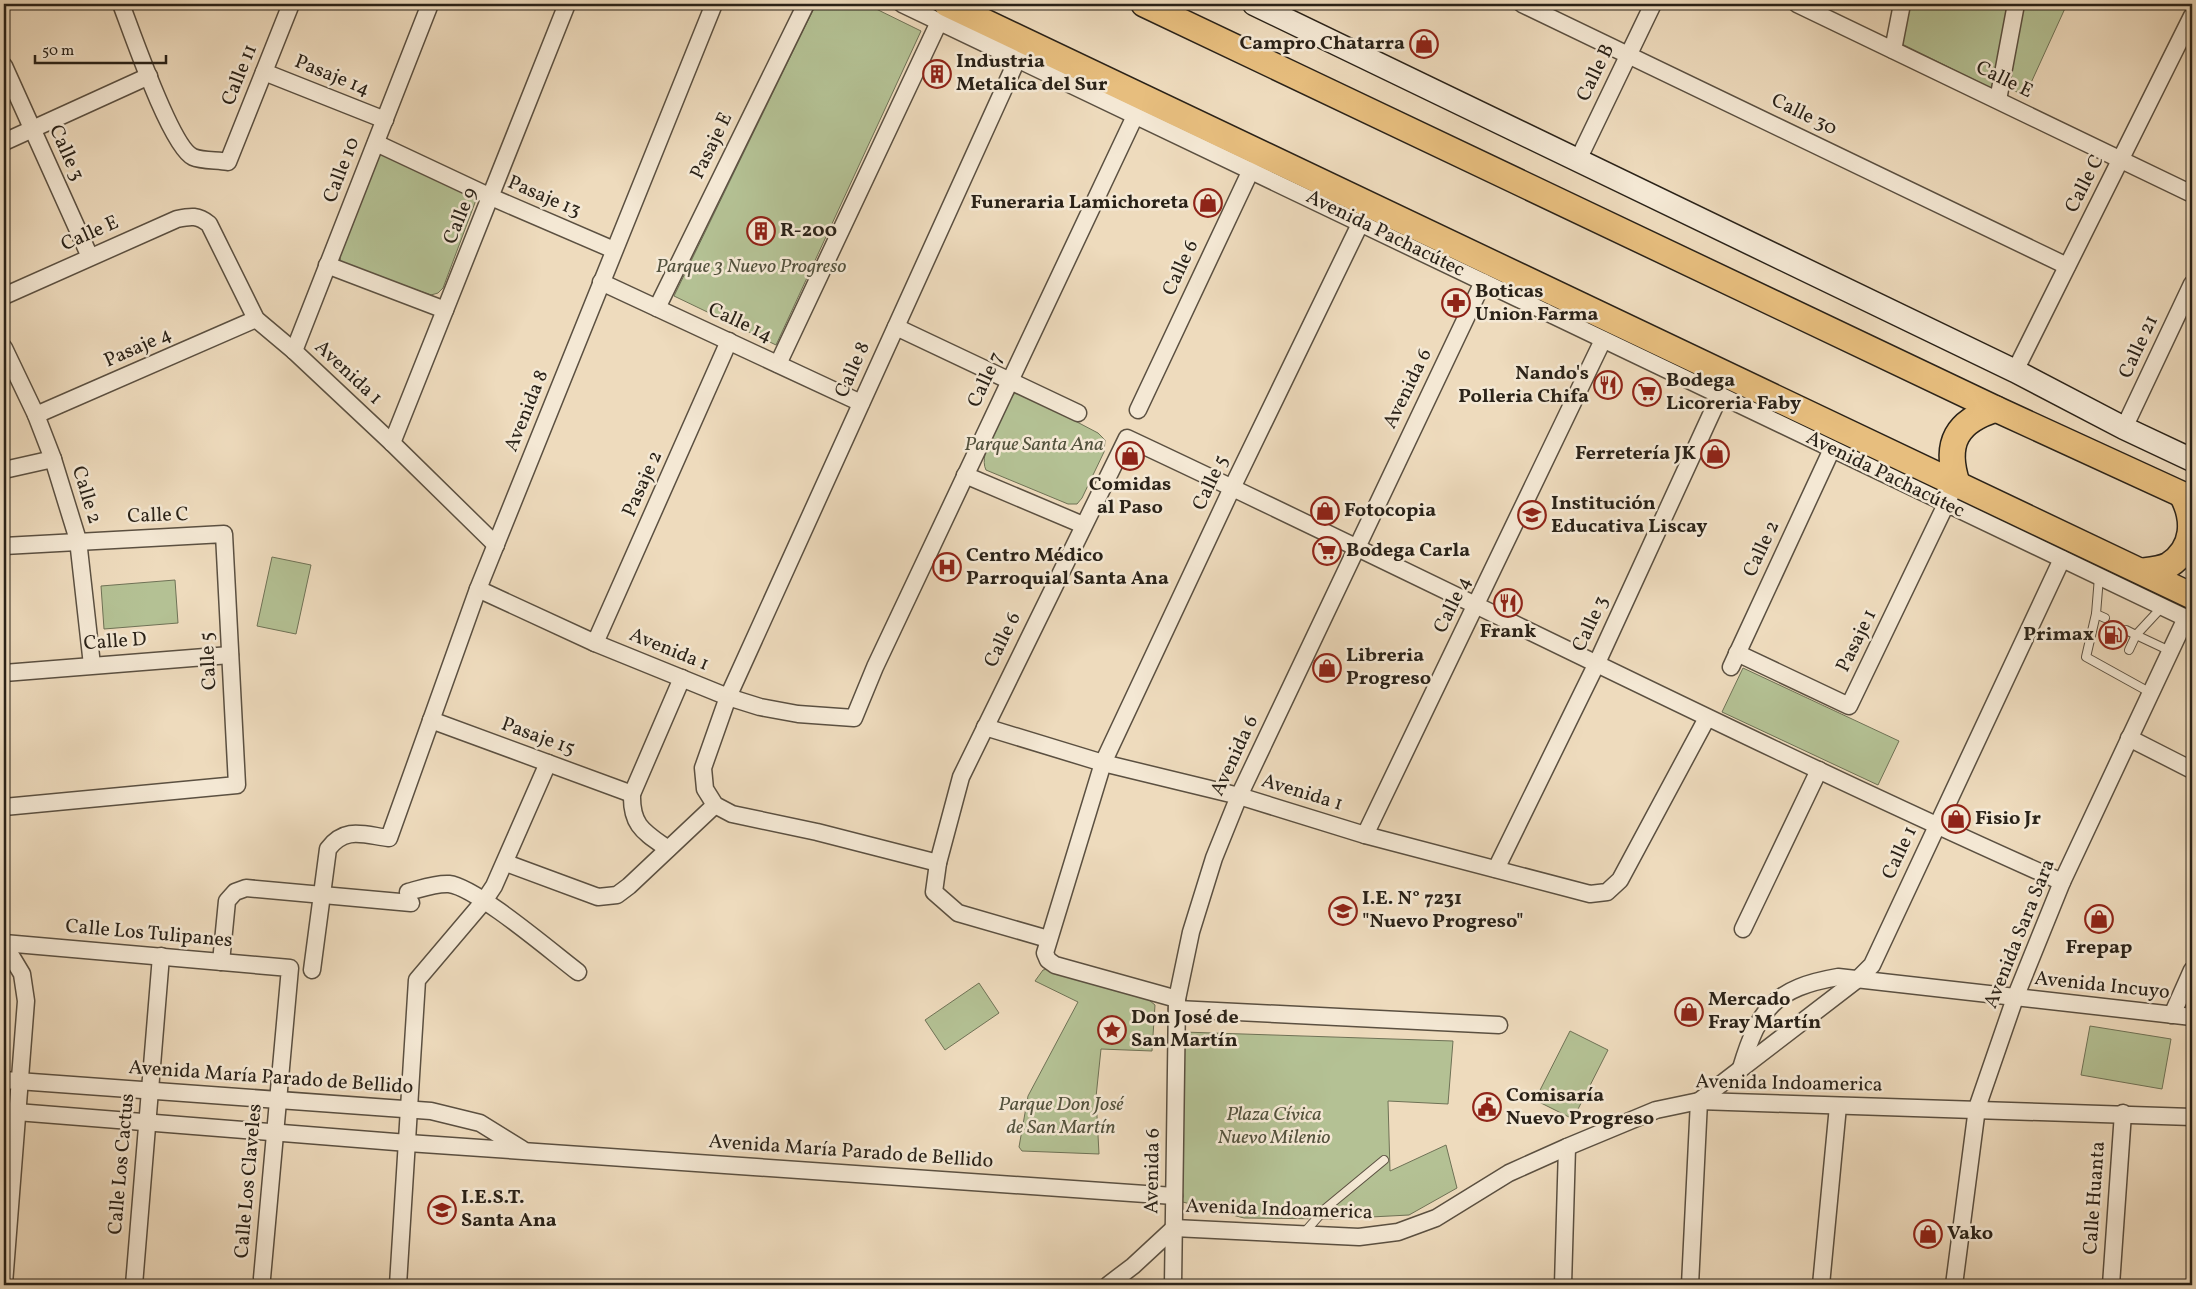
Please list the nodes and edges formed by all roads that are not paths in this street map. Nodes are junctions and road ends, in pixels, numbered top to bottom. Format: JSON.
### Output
{"nodes":[{"id":1,"x":121,"y":4,"type":"edge"},
{"id":2,"x":291,"y":4,"type":"edge"},
{"id":3,"x":430,"y":4,"type":"edge"},
{"id":4,"x":567,"y":4,"type":"edge"},
{"id":5,"x":714,"y":4,"type":"edge"},
{"id":6,"x":806,"y":4,"type":"edge"},
{"id":7,"x":902,"y":4,"type":"edge"},
{"id":8,"x":1144,"y":4,"type":"edge"},
{"id":9,"x":1254,"y":4,"type":"edge"},
{"id":10,"x":1522,"y":4,"type":"edge"},
{"id":11,"x":1653,"y":4,"type":"edge"},
{"id":12,"x":1797,"y":4,"type":"edge"},
{"id":13,"x":1902,"y":4,"type":"edge"},
{"id":14,"x":2016,"y":4,"type":"edge"},
{"id":15,"x":943,"y":13,"type":"edge"},
{"id":16,"x":2192,"y":16,"type":"edge"},
{"id":17,"x":1893,"y":50,"type":"junction"},
{"id":18,"x":1629,"y":54,"type":"junction"},
{"id":19,"x":1017,"y":60,"type":"junction"},
{"id":20,"x":4,"y":66,"type":"edge"},
{"id":21,"x":264,"y":72,"type":"junction"},
{"id":22,"x":149,"y":76,"type":"junction"},
{"id":23,"x":1998,"y":100,"type":"junction"},
{"id":24,"x":1135,"y":116,"type":"junction"},
{"id":25,"x":385,"y":120,"type":"junction"},
{"id":26,"x":32,"y":130,"type":"junction"},
{"id":27,"x":4,"y":142,"type":"edge"},
{"id":28,"x":376,"y":143,"type":"junction"},
{"id":29,"x":1578,"y":160,"type":"junction"},
{"id":30,"x":2120,"y":160,"type":"junction"},
{"id":31,"x":1251,"y":170,"type":"junction"},
{"id":32,"x":2192,"y":194,"type":"edge"},
{"id":33,"x":491,"y":197,"type":"junction"},
{"id":34,"x":196,"y":216,"type":"joint"},
{"id":35,"x":1361,"y":222,"type":"junction"},
{"id":36,"x":614,"y":250,"type":"junction"},
{"id":37,"x":90,"y":258,"type":"junction"},
{"id":38,"x":328,"y":266,"type":"junction"},
{"id":39,"x":2067,"y":266,"type":"junction"},
{"id":40,"x":601,"y":282,"type":"junction"},
{"id":41,"x":1483,"y":282,"type":"junction"},
{"id":42,"x":2192,"y":284,"type":"edge"},
{"id":43,"x":4,"y":296,"type":"edge"},
{"id":44,"x":657,"y":308,"type":"junction"},
{"id":45,"x":445,"y":310,"type":"junction"},
{"id":46,"x":256,"y":320,"type":"junction"},
{"id":47,"x":896,"y":327,"type":"junction"},
{"id":48,"x":1603,"y":340,"type":"junction"},
{"id":49,"x":729,"y":341,"type":"junction"},
{"id":50,"x":4,"y":348,"type":"edge"},
{"id":51,"x":294,"y":351,"type":"junction"},
{"id":52,"x":778,"y":364,"type":"junction"},
{"id":53,"x":2015,"y":371,"type":"junction"},
{"id":54,"x":1010,"y":381,"type":"junction"},
{"id":55,"x":1720,"y":395,"type":"junction"},
{"id":56,"x":861,"y":403,"type":"junction"},
{"id":57,"x":1996,"y":409,"type":"junction"},
{"id":58,"x":1138,"y":410,"type":"dead end"},
{"id":59,"x":1078,"y":413,"type":"dead end"},
{"id":60,"x":36,"y":415,"type":"junction"},
{"id":61,"x":2124,"y":428,"type":"junction"},
{"id":62,"x":392,"y":443,"type":"junction"},
{"id":63,"x":1832,"y":449,"type":"junction"},
{"id":64,"x":53,"y":459,"type":"junction"},
{"id":65,"x":2192,"y":460,"type":"edge"},
{"id":66,"x":4,"y":470,"type":"edge"},
{"id":67,"x":965,"y":475,"type":"junction"},
{"id":68,"x":1232,"y":488,"type":"junction"},
{"id":69,"x":1951,"y":493,"type":"junction"},
{"id":70,"x":2187,"y":497,"type":"edge"},
{"id":71,"x":1083,"y":524,"type":"junction"},
{"id":72,"x":224,"y":534,"type":"joint"},
{"id":73,"x":78,"y":540,"type":"junction"},
{"id":74,"x":496,"y":545,"type":"junction"},
{"id":75,"x":4,"y":546,"type":"edge"},
{"id":76,"x":1356,"y":546,"type":"junction"},
{"id":77,"x":2062,"y":559,"type":"junction"},
{"id":78,"x":2142,"y":571,"type":"junction"},
{"id":79,"x":2098,"y":577,"type":"junction"},
{"id":80,"x":478,"y":588,"type":"junction"},
{"id":81,"x":1476,"y":606,"type":"junction"},
{"id":82,"x":2162,"y":607,"type":"junction"},
{"id":83,"x":2190,"y":612,"type":"edge"},
{"id":84,"x":2096,"y":614,"type":"junction"},
{"id":85,"x":2105,"y":618,"type":"dead end"},
{"id":86,"x":2126,"y":630,"type":"dead end"},
{"id":87,"x":2136,"y":634,"type":"junction"},
{"id":88,"x":595,"y":643,"type":"junction"},
{"id":89,"x":2129,"y":650,"type":"dead end"},
{"id":90,"x":2170,"y":651,"type":"junction"},
{"id":91,"x":230,"y":655,"type":"junction"},
{"id":92,"x":1734,"y":660,"type":"joint"},
{"id":93,"x":92,"y":665,"type":"junction"},
{"id":94,"x":1596,"y":665,"type":"junction"},
{"id":95,"x":4,"y":672,"type":"edge"},
{"id":96,"x":682,"y":678,"type":"junction"},
{"id":97,"x":2150,"y":693,"type":"junction"},
{"id":98,"x":728,"y":697,"type":"junction"},
{"id":99,"x":854,"y":718,"type":"joint"},
{"id":100,"x":1707,"y":718,"type":"junction"},
{"id":101,"x":430,"y":720,"type":"junction"},
{"id":102,"x":985,"y":726,"type":"junction"},
{"id":103,"x":2129,"y":738,"type":"junction"},
{"id":104,"x":1103,"y":763,"type":"junction"},
{"id":105,"x":548,"y":764,"type":"junction"},
{"id":106,"x":1819,"y":770,"type":"junction"},
{"id":107,"x":2192,"y":770,"type":"edge"},
{"id":108,"x":632,"y":794,"type":"junction"},
{"id":109,"x":1239,"y":796,"type":"junction"},
{"id":110,"x":715,"y":805,"type":"junction"},
{"id":111,"x":4,"y":807,"type":"edge"},
{"id":112,"x":1936,"y":826,"type":"junction"},
{"id":113,"x":1365,"y":834,"type":"junction"},
{"id":114,"x":668,"y":849,"type":"junction"},
{"id":115,"x":506,"y":863,"type":"junction"},
{"id":116,"x":938,"y":864,"type":"junction"},
{"id":117,"x":1496,"y":869,"type":"junction"},
{"id":118,"x":2062,"y":882,"type":"junction"},
{"id":119,"x":321,"y":895,"type":"junction"},
{"id":120,"x":484,"y":902,"type":"junction"},
{"id":121,"x":1743,"y":929,"type":"dead end"},
{"id":122,"x":1048,"y":939,"type":"junction"},
{"id":123,"x":4,"y":944,"type":"edge"},
{"id":124,"x":161,"y":956,"type":"junction"},
{"id":125,"x":221,"y":962,"type":"junction"},
{"id":126,"x":290,"y":968,"type":"joint"},
{"id":127,"x":312,"y":970,"type":"dead end"},
{"id":128,"x":2192,"y":970,"type":"edge"},
{"id":129,"x":578,"y":972,"type":"dead end"},
{"id":130,"x":1858,"y":980,"type":"junction"},
{"id":131,"x":2015,"y":998,"type":"junction"},
{"id":132,"x":1177,"y":1004,"type":"junction"},
{"id":133,"x":2172,"y":1015,"type":"junction"},
{"id":134,"x":2192,"y":1017,"type":"edge"},
{"id":135,"x":1500,"y":1025,"type":"dead end"},
{"id":136,"x":1741,"y":1068,"type":"junction"},
{"id":137,"x":12,"y":1080,"type":"edge"},
{"id":138,"x":150,"y":1090,"type":"junction"},
{"id":139,"x":277,"y":1099,"type":"junction"},
{"id":140,"x":1699,"y":1101,"type":"junction"},
{"id":141,"x":1838,"y":1106,"type":"junction"},
{"id":142,"x":1977,"y":1108,"type":"junction"},
{"id":143,"x":410,"y":1109,"type":"junction"},
{"id":144,"x":11,"y":1112,"type":"edge"},
{"id":145,"x":2123,"y":1113,"type":"junction"},
{"id":146,"x":2192,"y":1116,"type":"edge"},
{"id":147,"x":147,"y":1122,"type":"junction"},
{"id":148,"x":274,"y":1132,"type":"junction"},
{"id":149,"x":408,"y":1143,"type":"junction"},
{"id":150,"x":1567,"y":1147,"type":"junction"},
{"id":151,"x":526,"y":1151,"type":"junction"},
{"id":152,"x":1384,"y":1160,"type":"dead end"},
{"id":153,"x":1174,"y":1196,"type":"junction"},
{"id":154,"x":1174,"y":1228,"type":"junction"},
{"id":155,"x":1303,"y":1234,"type":"junction"},
{"id":156,"x":262,"y":1278,"type":"dead end"},
{"id":157,"x":4,"y":1284,"type":"edge"},
{"id":158,"x":134,"y":1285,"type":"edge"},
{"id":159,"x":398,"y":1285,"type":"edge"},
{"id":160,"x":1108,"y":1285,"type":"edge"},
{"id":161,"x":1173,"y":1285,"type":"edge"},
{"id":162,"x":1563,"y":1285,"type":"edge"},
{"id":163,"x":1690,"y":1285,"type":"edge"},
{"id":164,"x":1821,"y":1285,"type":"edge"},
{"id":165,"x":1954,"y":1285,"type":"edge"},
{"id":166,"x":2111,"y":1285,"type":"edge"}],
"edges":[{"from":1,"to":22,"type":"street"},
{"from":2,"to":21,"type":"street","name":"Calle 11"},
{"from":3,"to":25,"type":"street","name":"Calle 10"},
{"from":4,"to":33,"type":"street","name":"Calle 9"},
{"from":5,"to":36,"type":"street","name":"Avenida 8"},
{"from":6,"to":44,"type":"street","name":"Pasaje E"},
{"from":7,"to":15,"type":"street","name":"Avenida Pachacútec"},
{"from":8,"to":57,"type":"main road"},
{"from":9,"to":29,"type":"street"},
{"from":10,"to":18,"type":"street","name":"Calle 30"},
{"from":11,"to":18,"type":"street","name":"Calle B"},
{"from":12,"to":17,"type":"street","name":"Calle E"},
{"from":13,"to":17,"type":"street"},
{"from":14,"to":23,"type":"street"},
{"from":15,"to":19,"type":"street","name":"Avenida Pachacútec"},
{"from":15,"to":52,"type":"street"},
{"from":15,"to":69,"type":"main road","name":"Avenida Pachacútec"},
{"from":16,"to":30,"type":"street","name":"Calle C"},
{"from":17,"to":23,"type":"street","name":"Calle E"},
{"from":18,"to":29,"type":"street","name":"Calle B"},
{"from":18,"to":39,"type":"street","name":"Calle 30"},
{"from":19,"to":24,"type":"street","name":"Avenida Pachacútec"},
{"from":19,"to":47,"type":"street","name":"Calle 8"},
{"from":20,"to":26,"type":"street","name":"Calle 3"},
{"from":21,"to":22,"type":"street","name":"Calle 11"},
{"from":21,"to":25,"type":"street","name":"Pasaje 14"},
{"from":22,"to":26,"type":"street"},
{"from":23,"to":30,"type":"street","name":"Calle E"},
{"from":24,"to":31,"type":"street","name":"Avenida Pachacútec"},
{"from":24,"to":54,"type":"street","name":"Calle 7"},
{"from":25,"to":28,"type":"street","name":"Calle 10"},
{"from":26,"to":27,"type":"street"},
{"from":26,"to":37,"type":"street","name":"Calle 3"},
{"from":28,"to":33,"type":"street","name":"Pasaje 13"},
{"from":28,"to":38,"type":"street","name":"Calle 10"},
{"from":29,"to":53,"type":"street"},
{"from":30,"to":32,"type":"street","name":"Calle E"},
{"from":30,"to":39,"type":"street","name":"Calle C"},
{"from":31,"to":35,"type":"street","name":"Avenida Pachacútec"},
{"from":31,"to":58,"type":"street","name":"Calle 6"},
{"from":33,"to":36,"type":"street","name":"Pasaje 13"},
{"from":33,"to":45,"type":"street","name":"Calle 9"},
{"from":34,"to":37,"type":"street","name":"Calle E"},
{"from":34,"to":46,"type":"street","name":"Avenida 1"},
{"from":35,"to":41,"type":"street","name":"Avenida Pachacútec"},
{"from":35,"to":68,"type":"street","name":"Calle 5"},
{"from":36,"to":40,"type":"street","name":"Avenida 8"},
{"from":37,"to":43,"type":"street","name":"Calle E"},
{"from":38,"to":45,"type":"street"},
{"from":38,"to":51,"type":"street","name":"Calle 10"},
{"from":39,"to":53,"type":"street","name":"Calle C"},
{"from":40,"to":44,"type":"street","name":"Calle 14"},
{"from":40,"to":74,"type":"street","name":"Avenida 8"},
{"from":41,"to":48,"type":"street","name":"Avenida Pachacútec"},
{"from":41,"to":76,"type":"street","name":"Avenida 6"},
{"from":42,"to":61,"type":"street","name":"Calle 21"},
{"from":44,"to":49,"type":"street","name":"Calle 14"},
{"from":45,"to":62,"type":"street","name":"Calle 9"},
{"from":46,"to":51,"type":"street","name":"Avenida 1"},
{"from":46,"to":60,"type":"street","name":"Pasaje 4"},
{"from":47,"to":54,"type":"street"},
{"from":47,"to":56,"type":"street","name":"Calle 8"},
{"from":48,"to":55,"type":"street","name":"Avenida Pachacútec"},
{"from":48,"to":81,"type":"street","name":"Calle 4"},
{"from":49,"to":52,"type":"street","name":"Calle 14"},
{"from":49,"to":88,"type":"street","name":"Pasaje 2"},
{"from":50,"to":60,"type":"street","name":"Calle 2"},
{"from":51,"to":62,"type":"street","name":"Avenida 1"},
{"from":52,"to":56,"type":"street","name":"Calle 14"},
{"from":53,"to":61,"type":"street"},
{"from":54,"to":59,"type":"street"},
{"from":54,"to":67,"type":"street","name":"Calle 7"},
{"from":55,"to":63,"type":"street","name":"Avenida Pachacútec"},
{"from":55,"to":94,"type":"street","name":"Calle 3"},
{"from":56,"to":98,"type":"street","name":"Calle 8"},
{"from":57,"to":69,"type":"main road"},
{"from":57,"to":70,"type":"main road"},
{"from":60,"to":64,"type":"street","name":"Calle 2"},
{"from":61,"to":65,"type":"street"},
{"from":62,"to":74,"type":"street","name":"Avenida 1"},
{"from":63,"to":69,"type":"street","name":"Avenida Pachacútec"},
{"from":63,"to":92,"type":"street","name":"Calle 2"},
{"from":64,"to":66,"type":"street"},
{"from":64,"to":73,"type":"street","name":"Calle 2"},
{"from":67,"to":71,"type":"street"},
{"from":67,"to":99,"type":"street","name":"Calle 7"},
{"from":68,"to":71,"type":"street","name":"Calle 6"},
{"from":68,"to":76,"type":"street"},
{"from":68,"to":104,"type":"street","name":"Calle 5"},
{"from":69,"to":77,"type":"street","name":"Avenida Pachacútec"},
{"from":69,"to":78,"type":"main road","name":"Avenida Pachacútec"},
{"from":69,"to":92,"type":"street","name":"Pasaje 1"},
{"from":70,"to":78,"type":"main road"},
{"from":71,"to":102,"type":"street","name":"Calle 6"},
{"from":72,"to":73,"type":"street","name":"Calle C"},
{"from":72,"to":91,"type":"street","name":"Calle 5"},
{"from":73,"to":75,"type":"street","name":"Calle C"},
{"from":73,"to":93,"type":"street","name":"Calle 2"},
{"from":74,"to":80,"type":"street","name":"Avenida 8"},
{"from":76,"to":81,"type":"street"},
{"from":76,"to":109,"type":"street","name":"Avenida 6"},
{"from":77,"to":79,"type":"street","name":"Avenida Pachacútec"},
{"from":77,"to":112,"type":"street","name":"Calle 1"},
{"from":78,"to":83,"type":"main road","name":"Avenida Pachacútec"},
{"from":79,"to":82,"type":"street","name":"Avenida Pachacútec"},
{"from":79,"to":84,"type":"lane"},
{"from":80,"to":88,"type":"street","name":"Avenida 1"},
{"from":80,"to":101,"type":"street","name":"Avenida 8"},
{"from":81,"to":94,"type":"street"},
{"from":81,"to":113,"type":"street","name":"Calle 4"},
{"from":82,"to":83,"type":"street","name":"Avenida Pachacútec"},
{"from":82,"to":87,"type":"lane"},
{"from":83,"to":90,"type":"street","name":"Avenida Sara Sara"},
{"from":84,"to":85,"type":"lane"},
{"from":84,"to":97,"type":"lane"},
{"from":86,"to":87,"type":"lane"},
{"from":87,"to":89,"type":"lane"},
{"from":87,"to":90,"type":"lane"},
{"from":88,"to":96,"type":"street","name":"Avenida 1"},
{"from":90,"to":97,"type":"street","name":"Avenida Sara Sara"},
{"from":91,"to":93,"type":"street","name":"Calle D"},
{"from":91,"to":111,"type":"street","name":"Calle 5"},
{"from":93,"to":95,"type":"street","name":"Calle D"},
{"from":94,"to":100,"type":"street"},
{"from":94,"to":117,"type":"street","name":"Calle 3"},
{"from":96,"to":98,"type":"street","name":"Avenida 1"},
{"from":96,"to":108,"type":"street"},
{"from":97,"to":103,"type":"street","name":"Avenida Sara Sara"},
{"from":98,"to":99,"type":"street","name":"Avenida 1"},
{"from":98,"to":110,"type":"street","name":"Calle 8"},
{"from":100,"to":106,"type":"street"},
{"from":100,"to":117,"type":"street","name":"Avenida 1"},
{"from":101,"to":105,"type":"street","name":"Pasaje 15"},
{"from":101,"to":119,"type":"street","name":"Avenida 8"},
{"from":102,"to":104,"type":"street","name":"Avenida 1"},
{"from":102,"to":116,"type":"street","name":"Calle 6"},
{"from":103,"to":107,"type":"street"},
{"from":103,"to":118,"type":"street","name":"Avenida Sara Sara"},
{"from":104,"to":109,"type":"street","name":"Avenida 1"},
{"from":104,"to":122,"type":"street","name":"Calle 5"},
{"from":105,"to":108,"type":"street","name":"Pasaje 15"},
{"from":105,"to":115,"type":"street"},
{"from":106,"to":112,"type":"street"},
{"from":106,"to":121,"type":"street"},
{"from":108,"to":114,"type":"street"},
{"from":109,"to":113,"type":"street","name":"Avenida 1"},
{"from":109,"to":132,"type":"street","name":"Avenida 6"},
{"from":110,"to":114,"type":"street"},
{"from":110,"to":116,"type":"street"},
{"from":112,"to":118,"type":"street"},
{"from":112,"to":130,"type":"street","name":"Calle 1"},
{"from":113,"to":117,"type":"street","name":"Avenida 1"},
{"from":114,"to":115,"type":"street"},
{"from":115,"to":120,"type":"street"},
{"from":116,"to":122,"type":"street","name":"Calle 6"},
{"from":118,"to":131,"type":"street","name":"Avenida Sara Sara"},
{"from":119,"to":120,"type":"street"},
{"from":119,"to":125,"type":"street"},
{"from":119,"to":127,"type":"street"},
{"from":120,"to":129,"type":"street"},
{"from":120,"to":143,"type":"street"},
{"from":122,"to":132,"type":"street"},
{"from":123,"to":124,"type":"street","name":"Calle Los Tulipanes"},
{"from":123,"to":137,"type":"street"},
{"from":124,"to":125,"type":"street","name":"Calle Los Tulipanes"},
{"from":124,"to":138,"type":"street","name":"Calle Los Cactus"},
{"from":125,"to":126,"type":"street","name":"Calle Los Tulipanes"},
{"from":126,"to":139,"type":"street","name":"Calle Los Claveles"},
{"from":128,"to":133,"type":"street"},
{"from":130,"to":131,"type":"street","name":"Avenida Incuyo"},
{"from":130,"to":136,"type":"street","name":"Calle 1"},
{"from":130,"to":136,"type":"street","name":"Avenida Incuyo"},
{"from":131,"to":133,"type":"street","name":"Avenida Incuyo"},
{"from":131,"to":142,"type":"street","name":"Avenida Sara Sara"},
{"from":132,"to":135,"type":"street"},
{"from":132,"to":153,"type":"street","name":"Avenida 6"},
{"from":133,"to":134,"type":"street","name":"Avenida Incuyo"},
{"from":136,"to":140,"type":"street","name":"Calle 1"},
{"from":137,"to":138,"type":"street","name":"Avenida María Parado de Bellido"},
{"from":137,"to":144,"type":"street"},
{"from":138,"to":139,"type":"street","name":"Avenida María Parado de Bellido"},
{"from":138,"to":147,"type":"street","name":"Calle Los Cactus"},
{"from":139,"to":143,"type":"street","name":"Avenida María Parado de Bellido"},
{"from":139,"to":148,"type":"street","name":"Calle Los Claveles"},
{"from":140,"to":141,"type":"street","name":"Avenida Indoamerica"},
{"from":140,"to":150,"type":"street","name":"Avenida Indoamerica"},
{"from":140,"to":163,"type":"street"},
{"from":141,"to":142,"type":"street","name":"Avenida Indoamerica"},
{"from":141,"to":164,"type":"street"},
{"from":142,"to":145,"type":"street","name":"Avenida Indoamerica"},
{"from":142,"to":165,"type":"street","name":"Avenida Sara Sara"},
{"from":143,"to":149,"type":"street"},
{"from":143,"to":151,"type":"street","name":"Avenida María Parado de Bellido"},
{"from":144,"to":147,"type":"street","name":"Avenida María Parado de Bellido"},
{"from":144,"to":157,"type":"street"},
{"from":145,"to":146,"type":"street","name":"Avenida Indoamerica"},
{"from":145,"to":166,"type":"street","name":"Calle Huanta"},
{"from":147,"to":148,"type":"street","name":"Avenida María Parado de Bellido"},
{"from":147,"to":158,"type":"street","name":"Calle Los Cactus"},
{"from":148,"to":149,"type":"street","name":"Avenida María Parado de Bellido"},
{"from":148,"to":156,"type":"street","name":"Calle Los Claveles"},
{"from":149,"to":151,"type":"street","name":"Avenida María Parado de Bellido"},
{"from":149,"to":159,"type":"street"},
{"from":150,"to":155,"type":"street","name":"Avenida Indoamerica"},
{"from":150,"to":162,"type":"street"},
{"from":151,"to":153,"type":"street","name":"Avenida María Parado de Bellido"},
{"from":152,"to":155,"type":"lane"},
{"from":153,"to":154,"type":"street","name":"Avenida 6"},
{"from":154,"to":155,"type":"street","name":"Avenida Indoamerica"},
{"from":154,"to":160,"type":"street"},
{"from":154,"to":161,"type":"street","name":"Avenida 6"}]}
